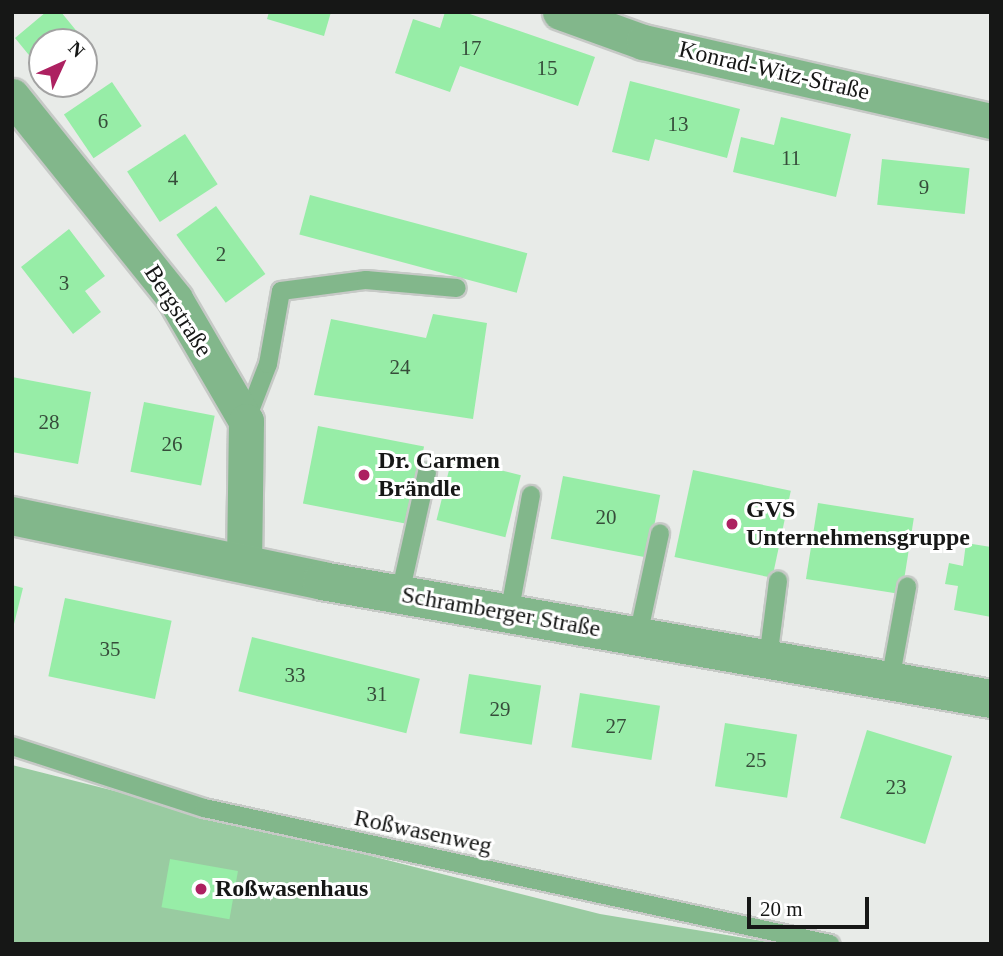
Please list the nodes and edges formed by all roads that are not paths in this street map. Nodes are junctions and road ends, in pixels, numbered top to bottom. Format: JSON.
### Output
{"nodes":[{"id":1,"x":560,"y":12,"type":"edge"},
{"id":2,"x":12,"y":96,"type":"edge"},
{"id":3,"x":991,"y":121,"type":"edge"},
{"id":4,"x":457,"y":288,"type":"dead end"},
{"id":5,"x":246,"y":421,"type":"junction"},
{"id":6,"x":427,"y":472,"type":"dead end"},
{"id":7,"x":531,"y":495,"type":"dead end"},
{"id":8,"x":12,"y":516,"type":"edge"},
{"id":9,"x":660,"y":533,"type":"dead end"},
{"id":10,"x":244,"y":564,"type":"junction"},
{"id":11,"x":778,"y":581,"type":"dead end"},
{"id":12,"x":907,"y":587,"type":"dead end"},
{"id":13,"x":400,"y":594,"type":"junction"},
{"id":14,"x":509,"y":614,"type":"junction"},
{"id":15,"x":638,"y":636,"type":"junction"},
{"id":16,"x":768,"y":659,"type":"junction"},
{"id":17,"x":890,"y":681,"type":"junction"},
{"id":18,"x":991,"y":699,"type":"edge"},
{"id":19,"x":12,"y":746,"type":"edge"},
{"id":20,"x":830,"y":944,"type":"edge"}],
"edges":[{"from":1,"to":3,"type":"street","name":"Konrad-Witz-Straße"},
{"from":2,"to":5,"type":"street","name":"Bergstraße"},
{"from":4,"to":5,"type":"lane"},
{"from":5,"to":10,"type":"street"},
{"from":6,"to":13,"type":"lane"},
{"from":7,"to":14,"type":"lane"},
{"from":8,"to":10,"type":"street","name":"Schramberger Straße"},
{"from":9,"to":15,"type":"lane"},
{"from":10,"to":13,"type":"street","name":"Schramberger Straße"},
{"from":11,"to":16,"type":"lane"},
{"from":12,"to":17,"type":"lane"},
{"from":13,"to":14,"type":"street","name":"Schramberger Straße"},
{"from":14,"to":15,"type":"street","name":"Schramberger Straße"},
{"from":15,"to":16,"type":"street","name":"Schramberger Straße"},
{"from":16,"to":17,"type":"street","name":"Schramberger Straße"},
{"from":17,"to":18,"type":"street","name":"Schramberger Straße"},
{"from":19,"to":20,"type":"lane","name":"Roßwasenweg"}]}
